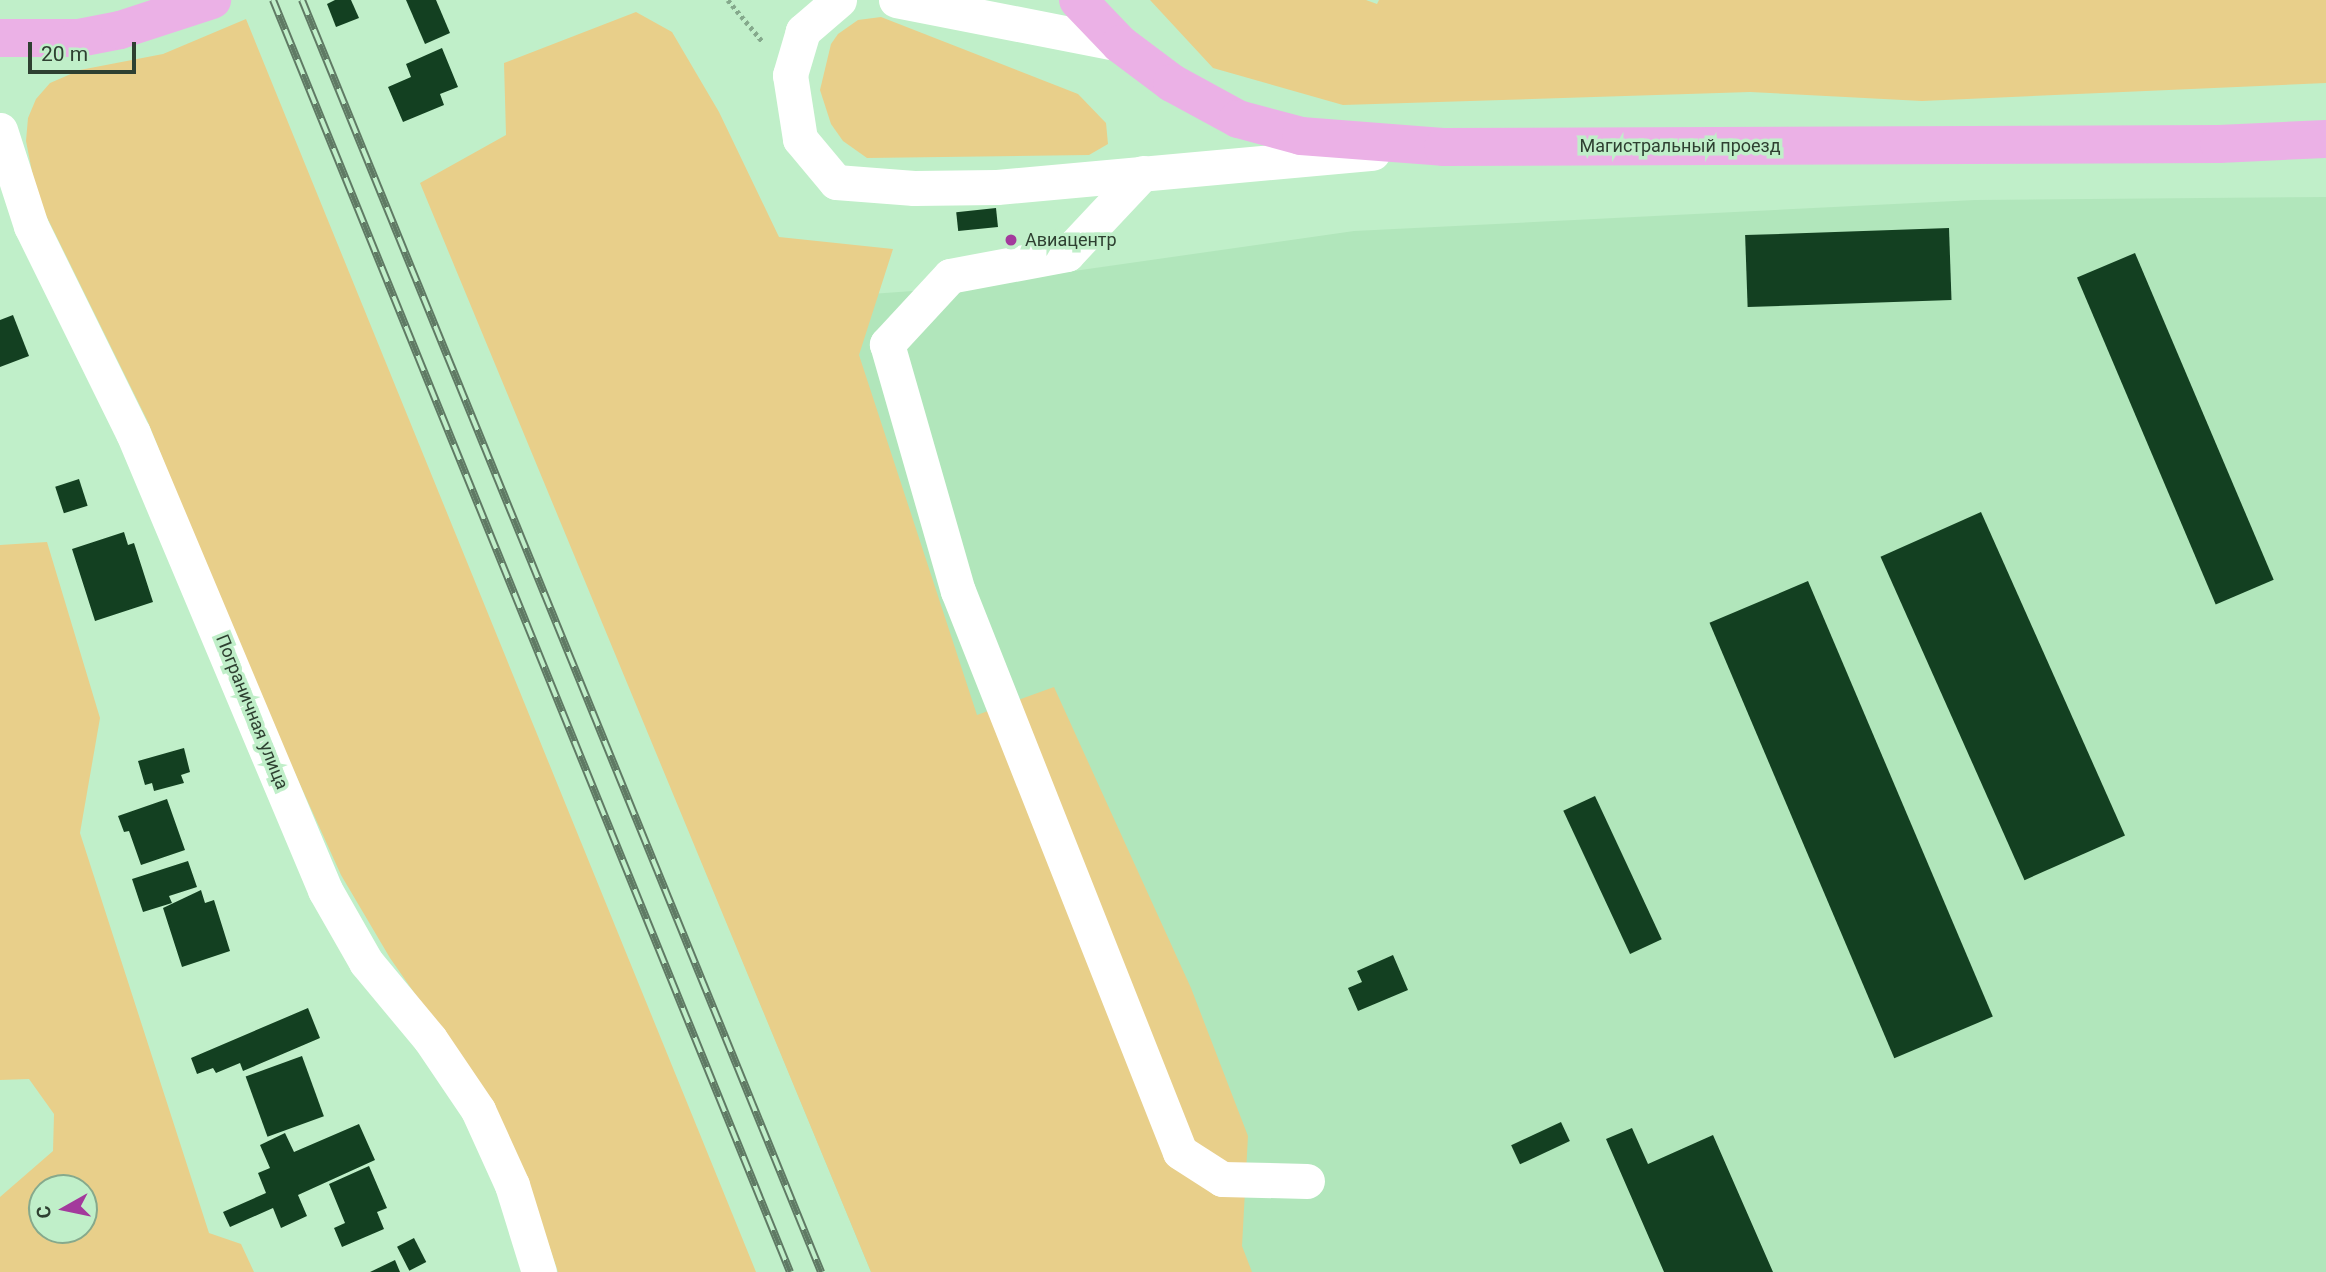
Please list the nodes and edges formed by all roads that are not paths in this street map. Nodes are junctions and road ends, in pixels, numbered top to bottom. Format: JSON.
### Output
{"nodes":[{"id":1,"x":212,"y":0,"type":"edge"},
{"id":2,"x":839,"y":0,"type":"edge"},
{"id":3,"x":896,"y":0,"type":"edge"},
{"id":4,"x":1078,"y":0,"type":"edge"},
{"id":5,"x":0,"y":38,"type":"edge"},
{"id":6,"x":1120,"y":44,"type":"junction"},
{"id":7,"x":0,"y":130,"type":"edge"},
{"id":8,"x":2326,"y":139,"type":"edge"},
{"id":9,"x":1443,"y":147,"type":"junction"},
{"id":10,"x":1143,"y":173,"type":"junction"},
{"id":11,"x":1307,"y":1181,"type":"dead end"},
{"id":12,"x":539,"y":1272,"type":"edge"}],
"edges":[{"from":1,"to":5,"type":"main road"},
{"from":2,"to":10,"type":"street"},
{"from":3,"to":6,"type":"street"},
{"from":4,"to":6,"type":"main road","name":"Магистральный проезд"},
{"from":6,"to":9,"type":"main road","name":"Магистральный проезд"},
{"from":7,"to":12,"type":"street","name":"Пограничная улица"},
{"from":8,"to":9,"type":"main road","name":"Магистральный проезд"},
{"from":9,"to":10,"type":"street"},
{"from":10,"to":11,"type":"street"}]}
